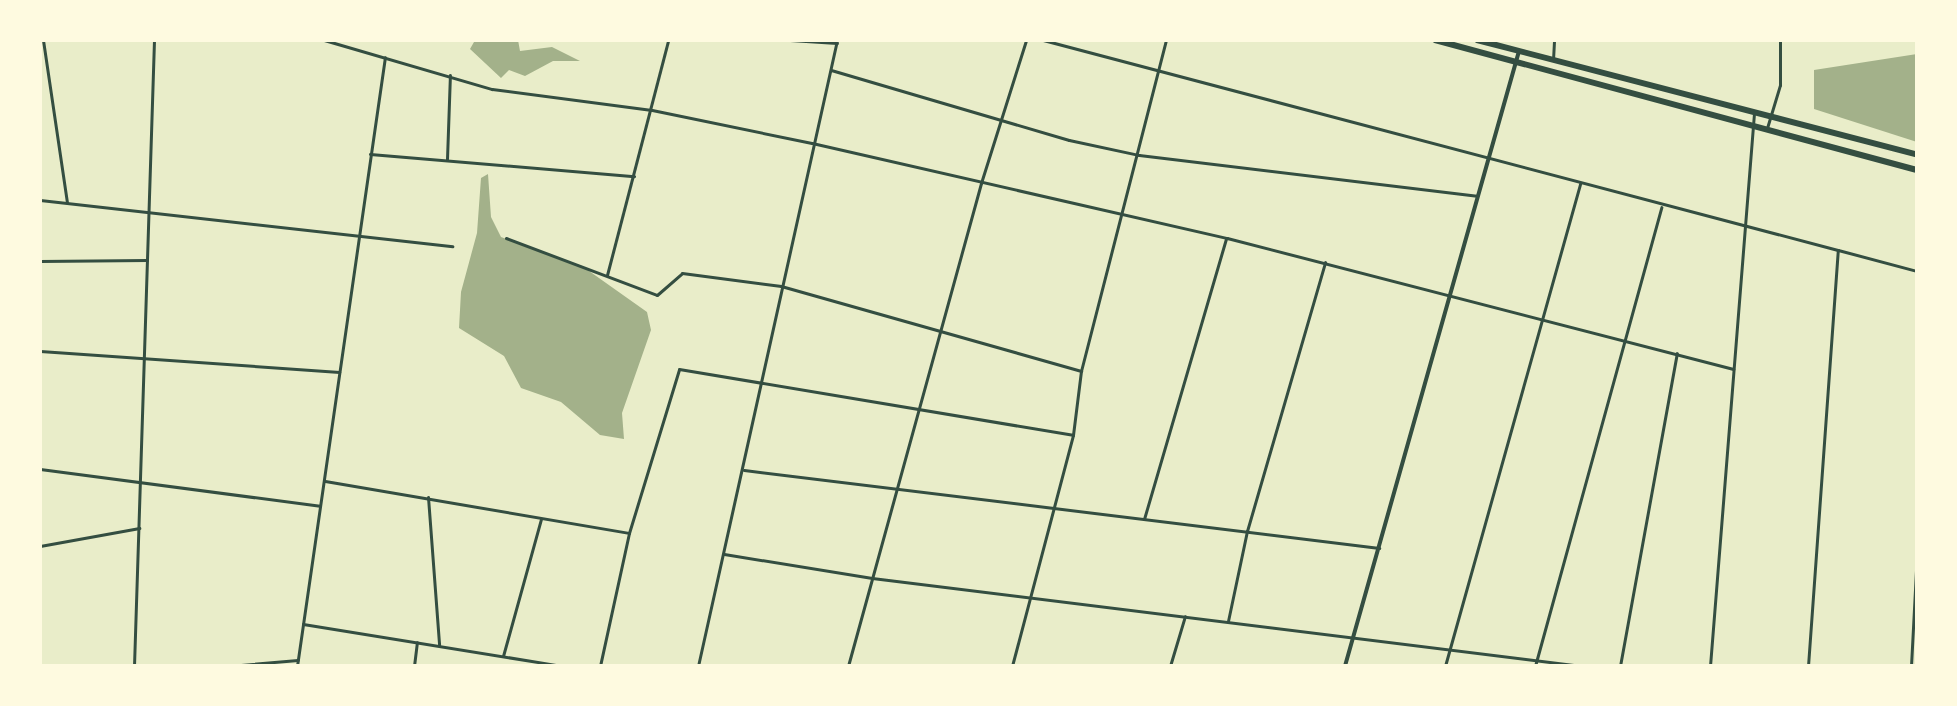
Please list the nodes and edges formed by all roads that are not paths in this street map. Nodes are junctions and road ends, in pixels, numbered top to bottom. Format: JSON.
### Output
{"nodes":[{"id":1,"x":43,"y":40,"type":"edge"},
{"id":2,"x":154,"y":40,"type":"edge"},
{"id":3,"x":324,"y":40,"type":"edge"},
{"id":4,"x":668,"y":40,"type":"edge"},
{"id":5,"x":790,"y":40,"type":"edge"},
{"id":6,"x":1026,"y":40,"type":"edge"},
{"id":7,"x":1043,"y":40,"type":"edge"},
{"id":8,"x":1166,"y":40,"type":"edge"},
{"id":9,"x":1435,"y":40,"type":"edge"},
{"id":10,"x":1477,"y":40,"type":"edge"},
{"id":11,"x":1554,"y":40,"type":"edge"},
{"id":12,"x":1780,"y":40,"type":"edge"},
{"id":13,"x":837,"y":42,"type":"edge"},
{"id":14,"x":1519,"y":51,"type":"junction"},
{"id":15,"x":385,"y":57,"type":"junction"},
{"id":16,"x":1553,"y":60,"type":"junction"},
{"id":17,"x":1515,"y":61,"type":"junction"},
{"id":18,"x":1159,"y":69,"type":"junction"},
{"id":19,"x":831,"y":70,"type":"junction"},
{"id":20,"x":450,"y":75,"type":"junction"},
{"id":21,"x":652,"y":110,"type":"junction"},
{"id":22,"x":1754,"y":113,"type":"junction"},
{"id":23,"x":1772,"y":118,"type":"junction"},
{"id":24,"x":999,"y":120,"type":"junction"},
{"id":25,"x":1752,"y":124,"type":"junction"},
{"id":26,"x":1767,"y":128,"type":"junction"},
{"id":27,"x":812,"y":143,"type":"junction"},
{"id":28,"x":370,"y":154,"type":"junction"},
{"id":29,"x":1139,"y":155,"type":"junction"},
{"id":30,"x":1917,"y":155,"type":"edge"},
{"id":31,"x":1490,"y":157,"type":"junction"},
{"id":32,"x":447,"y":159,"type":"junction"},
{"id":33,"x":1917,"y":170,"type":"edge"},
{"id":34,"x":634,"y":176,"type":"junction"},
{"id":35,"x":981,"y":183,"type":"junction"},
{"id":36,"x":1580,"y":183,"type":"junction"},
{"id":37,"x":1479,"y":196,"type":"junction"},
{"id":38,"x":40,"y":200,"type":"edge"},
{"id":39,"x":67,"y":202,"type":"junction"},
{"id":40,"x":1661,"y":206,"type":"junction"},
{"id":41,"x":149,"y":212,"type":"junction"},
{"id":42,"x":1125,"y":215,"type":"junction"},
{"id":43,"x":1744,"y":226,"type":"junction"},
{"id":44,"x":356,"y":235,"type":"junction"},
{"id":45,"x":506,"y":238,"type":"dead end"},
{"id":46,"x":1227,"y":238,"type":"junction"},
{"id":47,"x":452,"y":246,"type":"dead end"},
{"id":48,"x":1838,"y":250,"type":"junction"},
{"id":49,"x":147,"y":260,"type":"junction"},
{"id":50,"x":40,"y":261,"type":"edge"},
{"id":51,"x":1325,"y":262,"type":"junction"},
{"id":52,"x":1917,"y":271,"type":"edge"},
{"id":53,"x":607,"y":275,"type":"junction"},
{"id":54,"x":781,"y":286,"type":"junction"},
{"id":55,"x":1451,"y":292,"type":"junction"},
{"id":56,"x":1542,"y":317,"type":"junction"},
{"id":57,"x":941,"y":328,"type":"junction"},
{"id":58,"x":1626,"y":339,"type":"junction"},
{"id":59,"x":40,"y":351,"type":"edge"},
{"id":60,"x":1677,"y":353,"type":"junction"},
{"id":61,"x":145,"y":359,"type":"junction"},
{"id":62,"x":1733,"y":369,"type":"junction"},
{"id":63,"x":1081,"y":371,"type":"junction"},
{"id":64,"x":341,"y":372,"type":"junction"},
{"id":65,"x":762,"y":384,"type":"junction"},
{"id":66,"x":921,"y":407,"type":"junction"},
{"id":67,"x":1073,"y":435,"type":"junction"},
{"id":68,"x":40,"y":469,"type":"edge"},
{"id":69,"x":744,"y":470,"type":"junction"},
{"id":70,"x":324,"y":481,"type":"junction"},
{"id":71,"x":140,"y":482,"type":"junction"},
{"id":72,"x":897,"y":491,"type":"junction"},
{"id":73,"x":428,"y":497,"type":"junction"},
{"id":74,"x":320,"y":506,"type":"junction"},
{"id":75,"x":1053,"y":509,"type":"junction"},
{"id":76,"x":541,"y":519,"type":"junction"},
{"id":77,"x":1144,"y":519,"type":"junction"},
{"id":78,"x":139,"y":528,"type":"junction"},
{"id":79,"x":1247,"y":531,"type":"junction"},
{"id":80,"x":629,"y":533,"type":"junction"},
{"id":81,"x":40,"y":546,"type":"edge"},
{"id":82,"x":1379,"y":548,"type":"junction"},
{"id":83,"x":1917,"y":553,"type":"edge"},
{"id":84,"x":724,"y":554,"type":"junction"},
{"id":85,"x":872,"y":578,"type":"junction"},
{"id":86,"x":1030,"y":595,"type":"junction"},
{"id":87,"x":1185,"y":614,"type":"junction"},
{"id":88,"x":1228,"y":621,"type":"junction"},
{"id":89,"x":303,"y":624,"type":"junction"},
{"id":90,"x":1353,"y":638,"type":"junction"},
{"id":91,"x":417,"y":642,"type":"junction"},
{"id":92,"x":439,"y":646,"type":"junction"},
{"id":93,"x":1449,"y":649,"type":"junction"},
{"id":94,"x":503,"y":656,"type":"junction"},
{"id":95,"x":1537,"y":659,"type":"junction"},
{"id":96,"x":298,"y":660,"type":"junction"},
{"id":97,"x":134,"y":666,"type":"edge"},
{"id":98,"x":229,"y":666,"type":"edge"},
{"id":99,"x":297,"y":666,"type":"edge"},
{"id":100,"x":414,"y":666,"type":"edge"},
{"id":101,"x":562,"y":666,"type":"edge"},
{"id":102,"x":600,"y":666,"type":"edge"},
{"id":103,"x":698,"y":666,"type":"edge"},
{"id":104,"x":848,"y":666,"type":"edge"},
{"id":105,"x":1012,"y":666,"type":"edge"},
{"id":106,"x":1170,"y":666,"type":"edge"},
{"id":107,"x":1345,"y":666,"type":"edge"},
{"id":108,"x":1445,"y":666,"type":"edge"},
{"id":109,"x":1535,"y":666,"type":"edge"},
{"id":110,"x":1582,"y":666,"type":"edge"},
{"id":111,"x":1620,"y":666,"type":"edge"},
{"id":112,"x":1710,"y":666,"type":"edge"},
{"id":113,"x":1808,"y":666,"type":"edge"},
{"id":114,"x":1911,"y":666,"type":"edge"}],
"edges":[{"from":1,"to":39,"type":"street"},
{"from":2,"to":41,"type":"street"},
{"from":3,"to":15,"type":"street"},
{"from":4,"to":21,"type":"street"},
{"from":5,"to":13,"type":"street"},
{"from":6,"to":24,"type":"street"},
{"from":7,"to":18,"type":"street"},
{"from":8,"to":18,"type":"street"},
{"from":9,"to":17,"type":"highway"},
{"from":10,"to":14,"type":"highway"},
{"from":11,"to":16,"type":"street"},
{"from":12,"to":23,"type":"street"},
{"from":13,"to":19,"type":"street"},
{"from":14,"to":16,"type":"highway"},
{"from":14,"to":17,"type":"street"},
{"from":15,"to":20,"type":"street"},
{"from":15,"to":28,"type":"street"},
{"from":16,"to":22,"type":"highway"},
{"from":17,"to":25,"type":"highway"},
{"from":17,"to":31,"type":"street"},
{"from":18,"to":29,"type":"street"},
{"from":18,"to":31,"type":"street"},
{"from":19,"to":24,"type":"street"},
{"from":19,"to":27,"type":"street"},
{"from":20,"to":21,"type":"street"},
{"from":20,"to":32,"type":"street"},
{"from":21,"to":27,"type":"street"},
{"from":21,"to":34,"type":"street"},
{"from":22,"to":23,"type":"highway"},
{"from":22,"to":25,"type":"street"},
{"from":23,"to":26,"type":"street"},
{"from":23,"to":30,"type":"highway"},
{"from":24,"to":29,"type":"street"},
{"from":24,"to":35,"type":"street"},
{"from":25,"to":26,"type":"highway"},
{"from":25,"to":43,"type":"street"},
{"from":26,"to":33,"type":"highway"},
{"from":27,"to":35,"type":"street"},
{"from":27,"to":54,"type":"street"},
{"from":28,"to":32,"type":"street"},
{"from":28,"to":44,"type":"street"},
{"from":29,"to":37,"type":"street"},
{"from":29,"to":42,"type":"street"},
{"from":31,"to":36,"type":"street"},
{"from":31,"to":37,"type":"street"},
{"from":32,"to":34,"type":"street"},
{"from":34,"to":53,"type":"street"},
{"from":35,"to":42,"type":"street"},
{"from":35,"to":57,"type":"street"},
{"from":36,"to":40,"type":"street"},
{"from":36,"to":56,"type":"street"},
{"from":37,"to":55,"type":"street"},
{"from":38,"to":39,"type":"street"},
{"from":39,"to":41,"type":"street"},
{"from":40,"to":43,"type":"street"},
{"from":40,"to":58,"type":"street"},
{"from":41,"to":44,"type":"street"},
{"from":41,"to":49,"type":"street"},
{"from":42,"to":46,"type":"street"},
{"from":42,"to":63,"type":"street"},
{"from":43,"to":48,"type":"street"},
{"from":43,"to":62,"type":"street"},
{"from":44,"to":47,"type":"street"},
{"from":44,"to":64,"type":"street"},
{"from":45,"to":53,"type":"street"},
{"from":46,"to":51,"type":"street"},
{"from":46,"to":77,"type":"street"},
{"from":48,"to":52,"type":"street"},
{"from":48,"to":113,"type":"street"},
{"from":49,"to":50,"type":"street"},
{"from":49,"to":61,"type":"street"},
{"from":51,"to":55,"type":"street"},
{"from":51,"to":79,"type":"street"},
{"from":53,"to":54,"type":"street"},
{"from":54,"to":57,"type":"street"},
{"from":54,"to":65,"type":"street"},
{"from":55,"to":56,"type":"street"},
{"from":55,"to":82,"type":"street"},
{"from":56,"to":58,"type":"street"},
{"from":56,"to":93,"type":"street"},
{"from":57,"to":63,"type":"street"},
{"from":57,"to":66,"type":"street"},
{"from":58,"to":60,"type":"street"},
{"from":58,"to":95,"type":"street"},
{"from":59,"to":61,"type":"street"},
{"from":60,"to":62,"type":"street"},
{"from":60,"to":111,"type":"street"},
{"from":61,"to":64,"type":"street"},
{"from":61,"to":71,"type":"street"},
{"from":62,"to":112,"type":"street"},
{"from":63,"to":67,"type":"street"},
{"from":64,"to":70,"type":"street"},
{"from":65,"to":66,"type":"street"},
{"from":65,"to":69,"type":"street"},
{"from":65,"to":80,"type":"street"},
{"from":66,"to":67,"type":"street"},
{"from":66,"to":72,"type":"street"},
{"from":67,"to":75,"type":"street"},
{"from":68,"to":71,"type":"street"},
{"from":69,"to":72,"type":"street"},
{"from":69,"to":84,"type":"street"},
{"from":70,"to":73,"type":"street"},
{"from":70,"to":74,"type":"street"},
{"from":71,"to":74,"type":"street"},
{"from":71,"to":78,"type":"street"},
{"from":72,"to":75,"type":"street"},
{"from":72,"to":85,"type":"street"},
{"from":73,"to":76,"type":"street"},
{"from":73,"to":92,"type":"street"},
{"from":74,"to":89,"type":"street"},
{"from":75,"to":77,"type":"street"},
{"from":75,"to":86,"type":"street"},
{"from":76,"to":80,"type":"street"},
{"from":76,"to":94,"type":"street"},
{"from":77,"to":79,"type":"street"},
{"from":78,"to":81,"type":"street"},
{"from":78,"to":97,"type":"street"},
{"from":79,"to":82,"type":"street"},
{"from":79,"to":88,"type":"street"},
{"from":80,"to":102,"type":"street"},
{"from":82,"to":90,"type":"street"},
{"from":83,"to":114,"type":"street"},
{"from":84,"to":85,"type":"street"},
{"from":84,"to":103,"type":"street"},
{"from":85,"to":86,"type":"street"},
{"from":85,"to":104,"type":"street"},
{"from":86,"to":87,"type":"street"},
{"from":86,"to":105,"type":"street"},
{"from":87,"to":88,"type":"street"},
{"from":87,"to":106,"type":"street"},
{"from":88,"to":90,"type":"street"},
{"from":89,"to":91,"type":"street"},
{"from":89,"to":96,"type":"street"},
{"from":90,"to":93,"type":"street"},
{"from":90,"to":107,"type":"street"},
{"from":91,"to":92,"type":"street"},
{"from":91,"to":100,"type":"street"},
{"from":92,"to":94,"type":"street"},
{"from":93,"to":95,"type":"street"},
{"from":93,"to":108,"type":"street"},
{"from":94,"to":101,"type":"street"},
{"from":95,"to":109,"type":"street"},
{"from":95,"to":110,"type":"street"},
{"from":96,"to":98,"type":"street"},
{"from":96,"to":99,"type":"street"}]}
